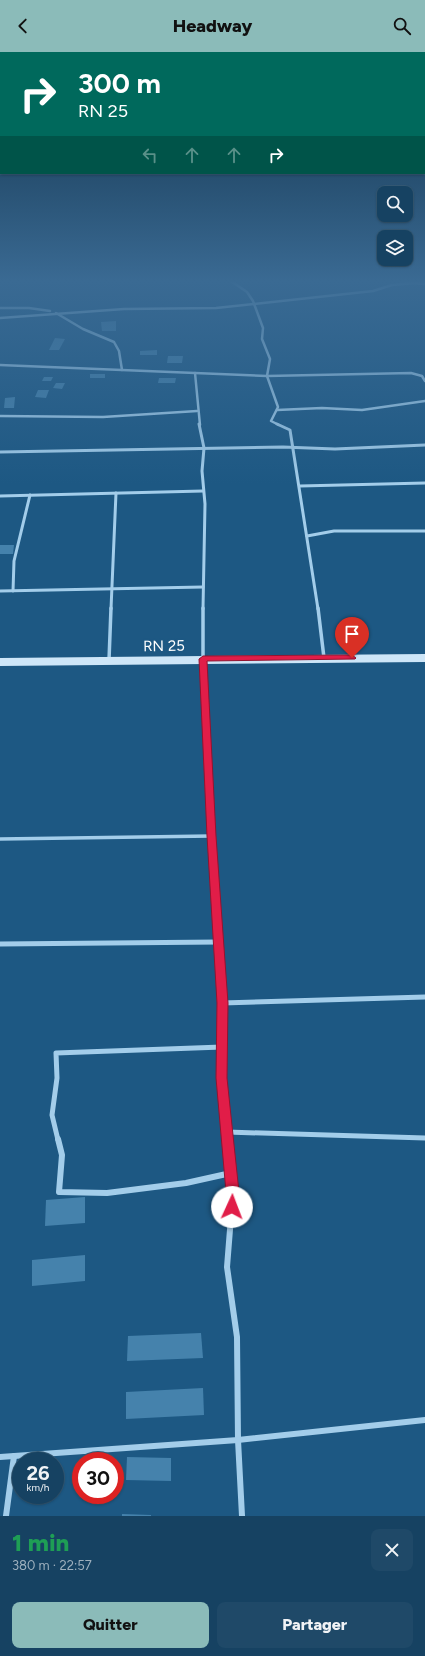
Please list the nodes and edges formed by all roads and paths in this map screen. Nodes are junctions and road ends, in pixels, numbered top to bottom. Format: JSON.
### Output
{"nodes":[{"id":1,"x":118,"y":347,"type":"edge"},
{"id":2,"x":265,"y":347,"type":"edge"},
{"id":3,"x":0,"y":365,"type":"edge"},
{"id":4,"x":122,"y":370,"type":"junction"},
{"id":5,"x":425,"y":372,"type":"edge"},
{"id":6,"x":195,"y":373,"type":"junction"},
{"id":7,"x":418,"y":374,"type":"junction"},
{"id":8,"x":267,"y":376,"type":"junction"},
{"id":9,"x":425,"y":381,"type":"edge"},
{"id":10,"x":425,"y":401,"type":"edge"},
{"id":11,"x":277,"y":410,"type":"junction"},
{"id":12,"x":197,"y":411,"type":"junction"},
{"id":13,"x":0,"y":416,"type":"edge"},
{"id":14,"x":425,"y":445,"type":"edge"},
{"id":15,"x":204,"y":448,"type":"junction"},
{"id":16,"x":294,"y":448,"type":"junction"},
{"id":17,"x":0,"y":452,"type":"edge"},
{"id":18,"x":425,"y":483,"type":"edge"},
{"id":19,"x":300,"y":486,"type":"junction"},
{"id":20,"x":203,"y":491,"type":"junction"},
{"id":21,"x":116,"y":493,"type":"junction"},
{"id":22,"x":30,"y":495,"type":"junction"},
{"id":23,"x":0,"y":496,"type":"edge"},
{"id":24,"x":425,"y":531,"type":"edge"},
{"id":25,"x":308,"y":536,"type":"junction"},
{"id":26,"x":203,"y":587,"type":"junction"},
{"id":27,"x":112,"y":588,"type":"junction"},
{"id":28,"x":13,"y":590,"type":"junction"},
{"id":29,"x":0,"y":591,"type":"edge"},
{"id":30,"x":324,"y":658,"type":"junction"},
{"id":31,"x":425,"y":658,"type":"edge"},
{"id":32,"x":203,"y":659,"type":"junction"},
{"id":33,"x":109,"y":660,"type":"junction"},
{"id":34,"x":0,"y":662,"type":"edge"},
{"id":35,"x":212,"y":836,"type":"junction"},
{"id":36,"x":0,"y":839,"type":"edge"},
{"id":37,"x":219,"y":942,"type":"junction"},
{"id":38,"x":0,"y":944,"type":"edge"},
{"id":39,"x":425,"y":997,"type":"edge"},
{"id":40,"x":222,"y":1003,"type":"junction"},
{"id":41,"x":222,"y":1046,"type":"junction"},
{"id":42,"x":227,"y":1132,"type":"junction"},
{"id":43,"x":425,"y":1138,"type":"edge"},
{"id":44,"x":231,"y":1173,"type":"junction"},
{"id":45,"x":425,"y":1420,"type":"edge"},
{"id":46,"x":238,"y":1440,"type":"junction"},
{"id":47,"x":64,"y":1452,"type":"edge"},
{"id":48,"x":12,"y":1456,"type":"edge"},
{"id":49,"x":0,"y":1457,"type":"edge"},
{"id":50,"x":12,"y":1471,"type":"edge"},
{"id":51,"x":6,"y":1516,"type":"edge"},
{"id":52,"x":242,"y":1516,"type":"edge"}],
"edges":[{"from":1,"to":4,"type":"street"},
{"from":2,"to":8,"type":"street"},
{"from":3,"to":4,"type":"street"},
{"from":4,"to":6,"type":"street"},
{"from":5,"to":7,"type":"street"},
{"from":6,"to":8,"type":"street"},
{"from":6,"to":12,"type":"street"},
{"from":7,"to":8,"type":"street"},
{"from":7,"to":9,"type":"street"},
{"from":8,"to":11,"type":"street"},
{"from":10,"to":11,"type":"street"},
{"from":11,"to":16,"type":"street"},
{"from":12,"to":13,"type":"street"},
{"from":12,"to":15,"type":"street"},
{"from":14,"to":16,"type":"street"},
{"from":15,"to":16,"type":"street"},
{"from":15,"to":17,"type":"street"},
{"from":15,"to":20,"type":"street"},
{"from":16,"to":19,"type":"street"},
{"from":18,"to":19,"type":"street"},
{"from":19,"to":25,"type":"street"},
{"from":20,"to":21,"type":"street"},
{"from":20,"to":26,"type":"street"},
{"from":21,"to":22,"type":"street"},
{"from":21,"to":27,"type":"street"},
{"from":22,"to":23,"type":"street"},
{"from":22,"to":28,"type":"street"},
{"from":24,"to":25,"type":"street"},
{"from":25,"to":30,"type":"street"},
{"from":26,"to":27,"type":"street"},
{"from":26,"to":32,"type":"street"},
{"from":27,"to":28,"type":"street"},
{"from":27,"to":33,"type":"street"},
{"from":28,"to":29,"type":"street"},
{"from":30,"to":31,"type":"main road","name":"RN 25","number":"RN 25"},
{"from":30,"to":32,"type":"main road","name":"RN 25","number":"RN 25"},
{"from":32,"to":33,"type":"main road","name":"RN 25","number":"RN 25"},
{"from":32,"to":35,"type":"street"},
{"from":33,"to":34,"type":"main road","name":"RN 25","number":"RN 25"},
{"from":35,"to":36,"type":"street"},
{"from":35,"to":37,"type":"street"},
{"from":37,"to":38,"type":"street"},
{"from":37,"to":40,"type":"street"},
{"from":39,"to":40,"type":"street"},
{"from":40,"to":41,"type":"street"},
{"from":41,"to":42,"type":"street"},
{"from":41,"to":44,"type":"street"},
{"from":42,"to":43,"type":"street"},
{"from":42,"to":44,"type":"street"},
{"from":44,"to":46,"type":"street"},
{"from":45,"to":46,"type":"street"},
{"from":46,"to":47,"type":"street"},
{"from":46,"to":52,"type":"street"},
{"from":48,"to":49,"type":"street"},
{"from":50,"to":51,"type":"street"}]}
